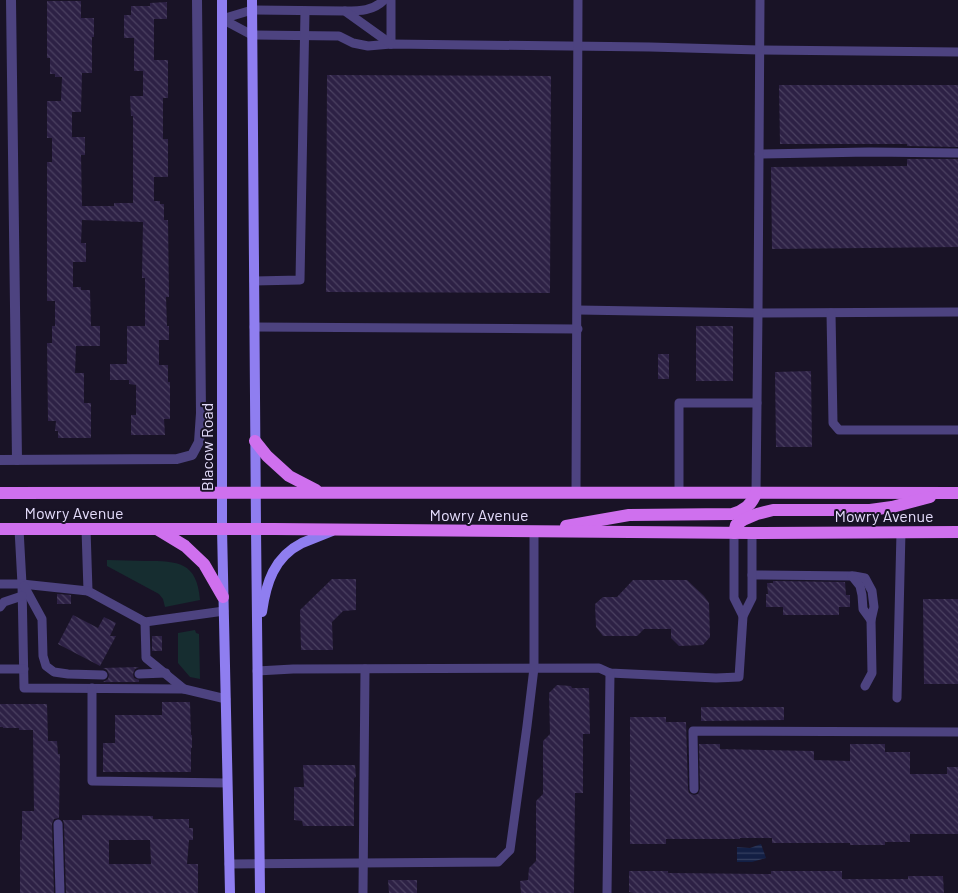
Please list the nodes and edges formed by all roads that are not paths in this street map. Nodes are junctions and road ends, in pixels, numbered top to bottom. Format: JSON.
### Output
{"nodes":[{"id":1,"x":11,"y":0,"type":"edge"},
{"id":2,"x":197,"y":0,"type":"edge"},
{"id":3,"x":222,"y":0,"type":"edge"},
{"id":4,"x":384,"y":0,"type":"edge"},
{"id":5,"x":391,"y":0,"type":"edge"},
{"id":6,"x":578,"y":0,"type":"edge"},
{"id":7,"x":760,"y":0,"type":"edge"},
{"id":8,"x":252,"y":5,"type":"edge"},
{"id":9,"x":305,"y":11,"type":"junction"},
{"id":10,"x":345,"y":11,"type":"junction"},
{"id":11,"x":222,"y":19,"type":"junction"},
{"id":12,"x":252,"y":35,"type":"junction"},
{"id":13,"x":304,"y":36,"type":"junction"},
{"id":14,"x":391,"y":44,"type":"junction"},
{"id":15,"x":578,"y":46,"type":"junction"},
{"id":16,"x":759,"y":50,"type":"junction"},
{"id":17,"x":958,"y":52,"type":"edge"},
{"id":18,"x":958,"y":153,"type":"edge"},
{"id":19,"x":759,"y":154,"type":"junction"},
{"id":20,"x":254,"y":281,"type":"junction"},
{"id":21,"x":578,"y":310,"type":"junction"},
{"id":22,"x":831,"y":312,"type":"junction"},
{"id":23,"x":958,"y":312,"type":"edge"},
{"id":24,"x":758,"y":313,"type":"junction"},
{"id":25,"x":254,"y":327,"type":"junction"},
{"id":26,"x":578,"y":329,"type":"junction"},
{"id":27,"x":757,"y":403,"type":"junction"},
{"id":28,"x":958,"y":430,"type":"edge"},
{"id":29,"x":255,"y":441,"type":"junction"},
{"id":30,"x":0,"y":460,"type":"edge"},
{"id":31,"x":17,"y":460,"type":"junction"},
{"id":32,"x":222,"y":492,"type":"junction"},
{"id":33,"x":255,"y":492,"type":"junction"},
{"id":34,"x":318,"y":492,"type":"junction"},
{"id":35,"x":0,"y":493,"type":"edge"},
{"id":36,"x":576,"y":493,"type":"junction"},
{"id":37,"x":679,"y":493,"type":"junction"},
{"id":38,"x":756,"y":493,"type":"junction"},
{"id":39,"x":954,"y":493,"type":"edge"},
{"id":40,"x":0,"y":529,"type":"edge"},
{"id":41,"x":19,"y":529,"type":"junction"},
{"id":42,"x":86,"y":529,"type":"junction"},
{"id":43,"x":157,"y":529,"type":"junction"},
{"id":44,"x":222,"y":529,"type":"junction"},
{"id":45,"x":256,"y":529,"type":"junction"},
{"id":46,"x":335,"y":530,"type":"junction"},
{"id":47,"x":534,"y":531,"type":"junction"},
{"id":48,"x":901,"y":532,"type":"junction"},
{"id":49,"x":958,"y":532,"type":"edge"},
{"id":50,"x":734,"y":533,"type":"junction"},
{"id":51,"x":752,"y":534,"type":"junction"},
{"id":52,"x":752,"y":575,"type":"junction"},
{"id":53,"x":0,"y":584,"type":"edge"},
{"id":54,"x":22,"y":584,"type":"junction"},
{"id":55,"x":88,"y":591,"type":"junction"},
{"id":56,"x":22,"y":596,"type":"junction"},
{"id":57,"x":223,"y":597,"type":"junction"},
{"id":58,"x":0,"y":607,"type":"edge"},
{"id":59,"x":224,"y":611,"type":"junction"},
{"id":60,"x":743,"y":616,"type":"junction"},
{"id":61,"x":145,"y":622,"type":"junction"},
{"id":62,"x":258,"y":640,"type":"junction"},
{"id":63,"x":534,"y":668,"type":"junction"},
{"id":64,"x":0,"y":669,"type":"edge"},
{"id":65,"x":24,"y":669,"type":"junction"},
{"id":66,"x":365,"y":669,"type":"junction"},
{"id":67,"x":257,"y":671,"type":"junction"},
{"id":68,"x":166,"y":673,"type":"junction"},
{"id":69,"x":610,"y":673,"type":"junction"},
{"id":70,"x":139,"y":674,"type":"dead end"},
{"id":71,"x":103,"y":675,"type":"dead end"},
{"id":72,"x":865,"y":686,"type":"dead end"},
{"id":73,"x":92,"y":688,"type":"junction"},
{"id":74,"x":184,"y":689,"type":"junction"},
{"id":75,"x":897,"y":698,"type":"dead end"},
{"id":76,"x":226,"y":699,"type":"junction"},
{"id":77,"x":958,"y":732,"type":"edge"},
{"id":78,"x":228,"y":783,"type":"junction"},
{"id":79,"x":694,"y":789,"type":"dead end"},
{"id":80,"x":58,"y":824,"type":"dead end"},
{"id":81,"x":363,"y":863,"type":"junction"},
{"id":82,"x":230,"y":864,"type":"junction"},
{"id":83,"x":260,"y":864,"type":"junction"},
{"id":84,"x":60,"y":893,"type":"edge"},
{"id":85,"x":230,"y":893,"type":"edge"},
{"id":86,"x":260,"y":893,"type":"edge"},
{"id":87,"x":363,"y":893,"type":"edge"},
{"id":88,"x":607,"y":893,"type":"edge"}],
"edges":[{"from":1,"to":31,"type":"street"},
{"from":2,"to":31,"type":"street","name":"Blacow Road"},
{"from":3,"to":11,"type":"main road","name":"Blacow Road"},
{"from":4,"to":10,"type":"lane"},
{"from":5,"to":14,"type":"lane"},
{"from":6,"to":15,"type":"lane"},
{"from":7,"to":16,"type":"lane"},
{"from":8,"to":9,"type":"lane"},
{"from":8,"to":11,"type":"lane"},
{"from":8,"to":12,"type":"main road"},
{"from":9,"to":10,"type":"lane"},
{"from":9,"to":13,"type":"lane"},
{"from":10,"to":14,"type":"lane"},
{"from":11,"to":12,"type":"lane"},
{"from":11,"to":32,"type":"main road","name":"Blacow Road"},
{"from":12,"to":13,"type":"lane"},
{"from":12,"to":20,"type":"main road"},
{"from":13,"to":14,"type":"lane"},
{"from":13,"to":20,"type":"lane"},
{"from":14,"to":15,"type":"lane"},
{"from":15,"to":16,"type":"lane"},
{"from":15,"to":21,"type":"lane"},
{"from":16,"to":17,"type":"lane"},
{"from":16,"to":19,"type":"lane"},
{"from":18,"to":19,"type":"lane"},
{"from":19,"to":24,"type":"lane"},
{"from":20,"to":25,"type":"main road"},
{"from":21,"to":24,"type":"lane"},
{"from":21,"to":26,"type":"lane"},
{"from":22,"to":23,"type":"lane"},
{"from":22,"to":24,"type":"lane"},
{"from":22,"to":28,"type":"lane"},
{"from":24,"to":27,"type":"lane"},
{"from":25,"to":26,"type":"lane"},
{"from":25,"to":29,"type":"main road"},
{"from":26,"to":36,"type":"lane"},
{"from":27,"to":37,"type":"lane"},
{"from":27,"to":38,"type":"lane"},
{"from":29,"to":33,"type":"main road"},
{"from":29,"to":34,"type":"main road"},
{"from":30,"to":31,"type":"street"},
{"from":32,"to":33,"type":"main road","name":"Mowry Avenue"},
{"from":32,"to":35,"type":"main road","name":"Mowry Avenue"},
{"from":32,"to":44,"type":"main road","name":"Blacow Road"},
{"from":33,"to":34,"type":"main road","name":"Mowry Avenue"},
{"from":33,"to":45,"type":"main road"},
{"from":34,"to":36,"type":"main road","name":"Mowry Avenue"},
{"from":36,"to":37,"type":"main road","name":"Mowry Avenue"},
{"from":37,"to":38,"type":"main road","name":"Mowry Avenue"},
{"from":38,"to":39,"type":"main road","name":"Mowry Avenue"},
{"from":38,"to":47,"type":"main road"},
{"from":39,"to":50,"type":"main road"},
{"from":40,"to":41,"type":"main road","name":"Mowry Avenue"},
{"from":41,"to":42,"type":"main road","name":"Mowry Avenue"},
{"from":41,"to":54,"type":"lane"},
{"from":42,"to":43,"type":"main road","name":"Mowry Avenue"},
{"from":42,"to":55,"type":"lane"},
{"from":43,"to":44,"type":"main road","name":"Mowry Avenue"},
{"from":43,"to":57,"type":"main road"},
{"from":44,"to":45,"type":"main road","name":"Mowry Avenue"},
{"from":44,"to":57,"type":"main road","name":"Blacow Road"},
{"from":45,"to":46,"type":"main road","name":"Mowry Avenue"},
{"from":45,"to":62,"type":"main road"},
{"from":46,"to":47,"type":"main road","name":"Mowry Avenue"},
{"from":46,"to":62,"type":"main road"},
{"from":47,"to":50,"type":"main road","name":"Mowry Avenue"},
{"from":47,"to":63,"type":"lane"},
{"from":48,"to":49,"type":"main road","name":"Mowry Avenue"},
{"from":48,"to":51,"type":"main road","name":"Mowry Avenue"},
{"from":48,"to":75,"type":"lane"},
{"from":50,"to":51,"type":"main road","name":"Mowry Avenue"},
{"from":50,"to":60,"type":"lane"},
{"from":51,"to":52,"type":"lane"},
{"from":52,"to":60,"type":"lane"},
{"from":52,"to":72,"type":"lane"},
{"from":53,"to":54,"type":"lane"},
{"from":54,"to":55,"type":"lane"},
{"from":54,"to":56,"type":"lane"},
{"from":54,"to":71,"type":"lane"},
{"from":55,"to":61,"type":"lane"},
{"from":56,"to":58,"type":"lane"},
{"from":56,"to":65,"type":"lane"},
{"from":57,"to":59,"type":"main road","name":"Blacow Road"},
{"from":59,"to":61,"type":"lane"},
{"from":59,"to":76,"type":"main road","name":"Blacow Road"},
{"from":60,"to":69,"type":"lane"},
{"from":61,"to":68,"type":"lane"},
{"from":62,"to":67,"type":"main road"},
{"from":63,"to":66,"type":"lane"},
{"from":63,"to":69,"type":"lane"},
{"from":63,"to":81,"type":"lane"},
{"from":64,"to":65,"type":"lane"},
{"from":65,"to":73,"type":"lane"},
{"from":66,"to":67,"type":"lane"},
{"from":66,"to":81,"type":"lane"},
{"from":67,"to":83,"type":"main road"},
{"from":68,"to":70,"type":"lane"},
{"from":68,"to":74,"type":"lane"},
{"from":69,"to":88,"type":"lane"},
{"from":73,"to":74,"type":"lane"},
{"from":73,"to":78,"type":"lane"},
{"from":74,"to":76,"type":"lane"},
{"from":76,"to":78,"type":"main road","name":"Blacow Road"},
{"from":77,"to":79,"type":"lane"},
{"from":78,"to":82,"type":"main road","name":"Blacow Road"},
{"from":80,"to":84,"type":"lane"},
{"from":81,"to":83,"type":"lane"},
{"from":81,"to":87,"type":"lane"},
{"from":82,"to":83,"type":"lane"},
{"from":82,"to":85,"type":"main road","name":"Blacow Road"},
{"from":83,"to":86,"type":"main road"}]}
